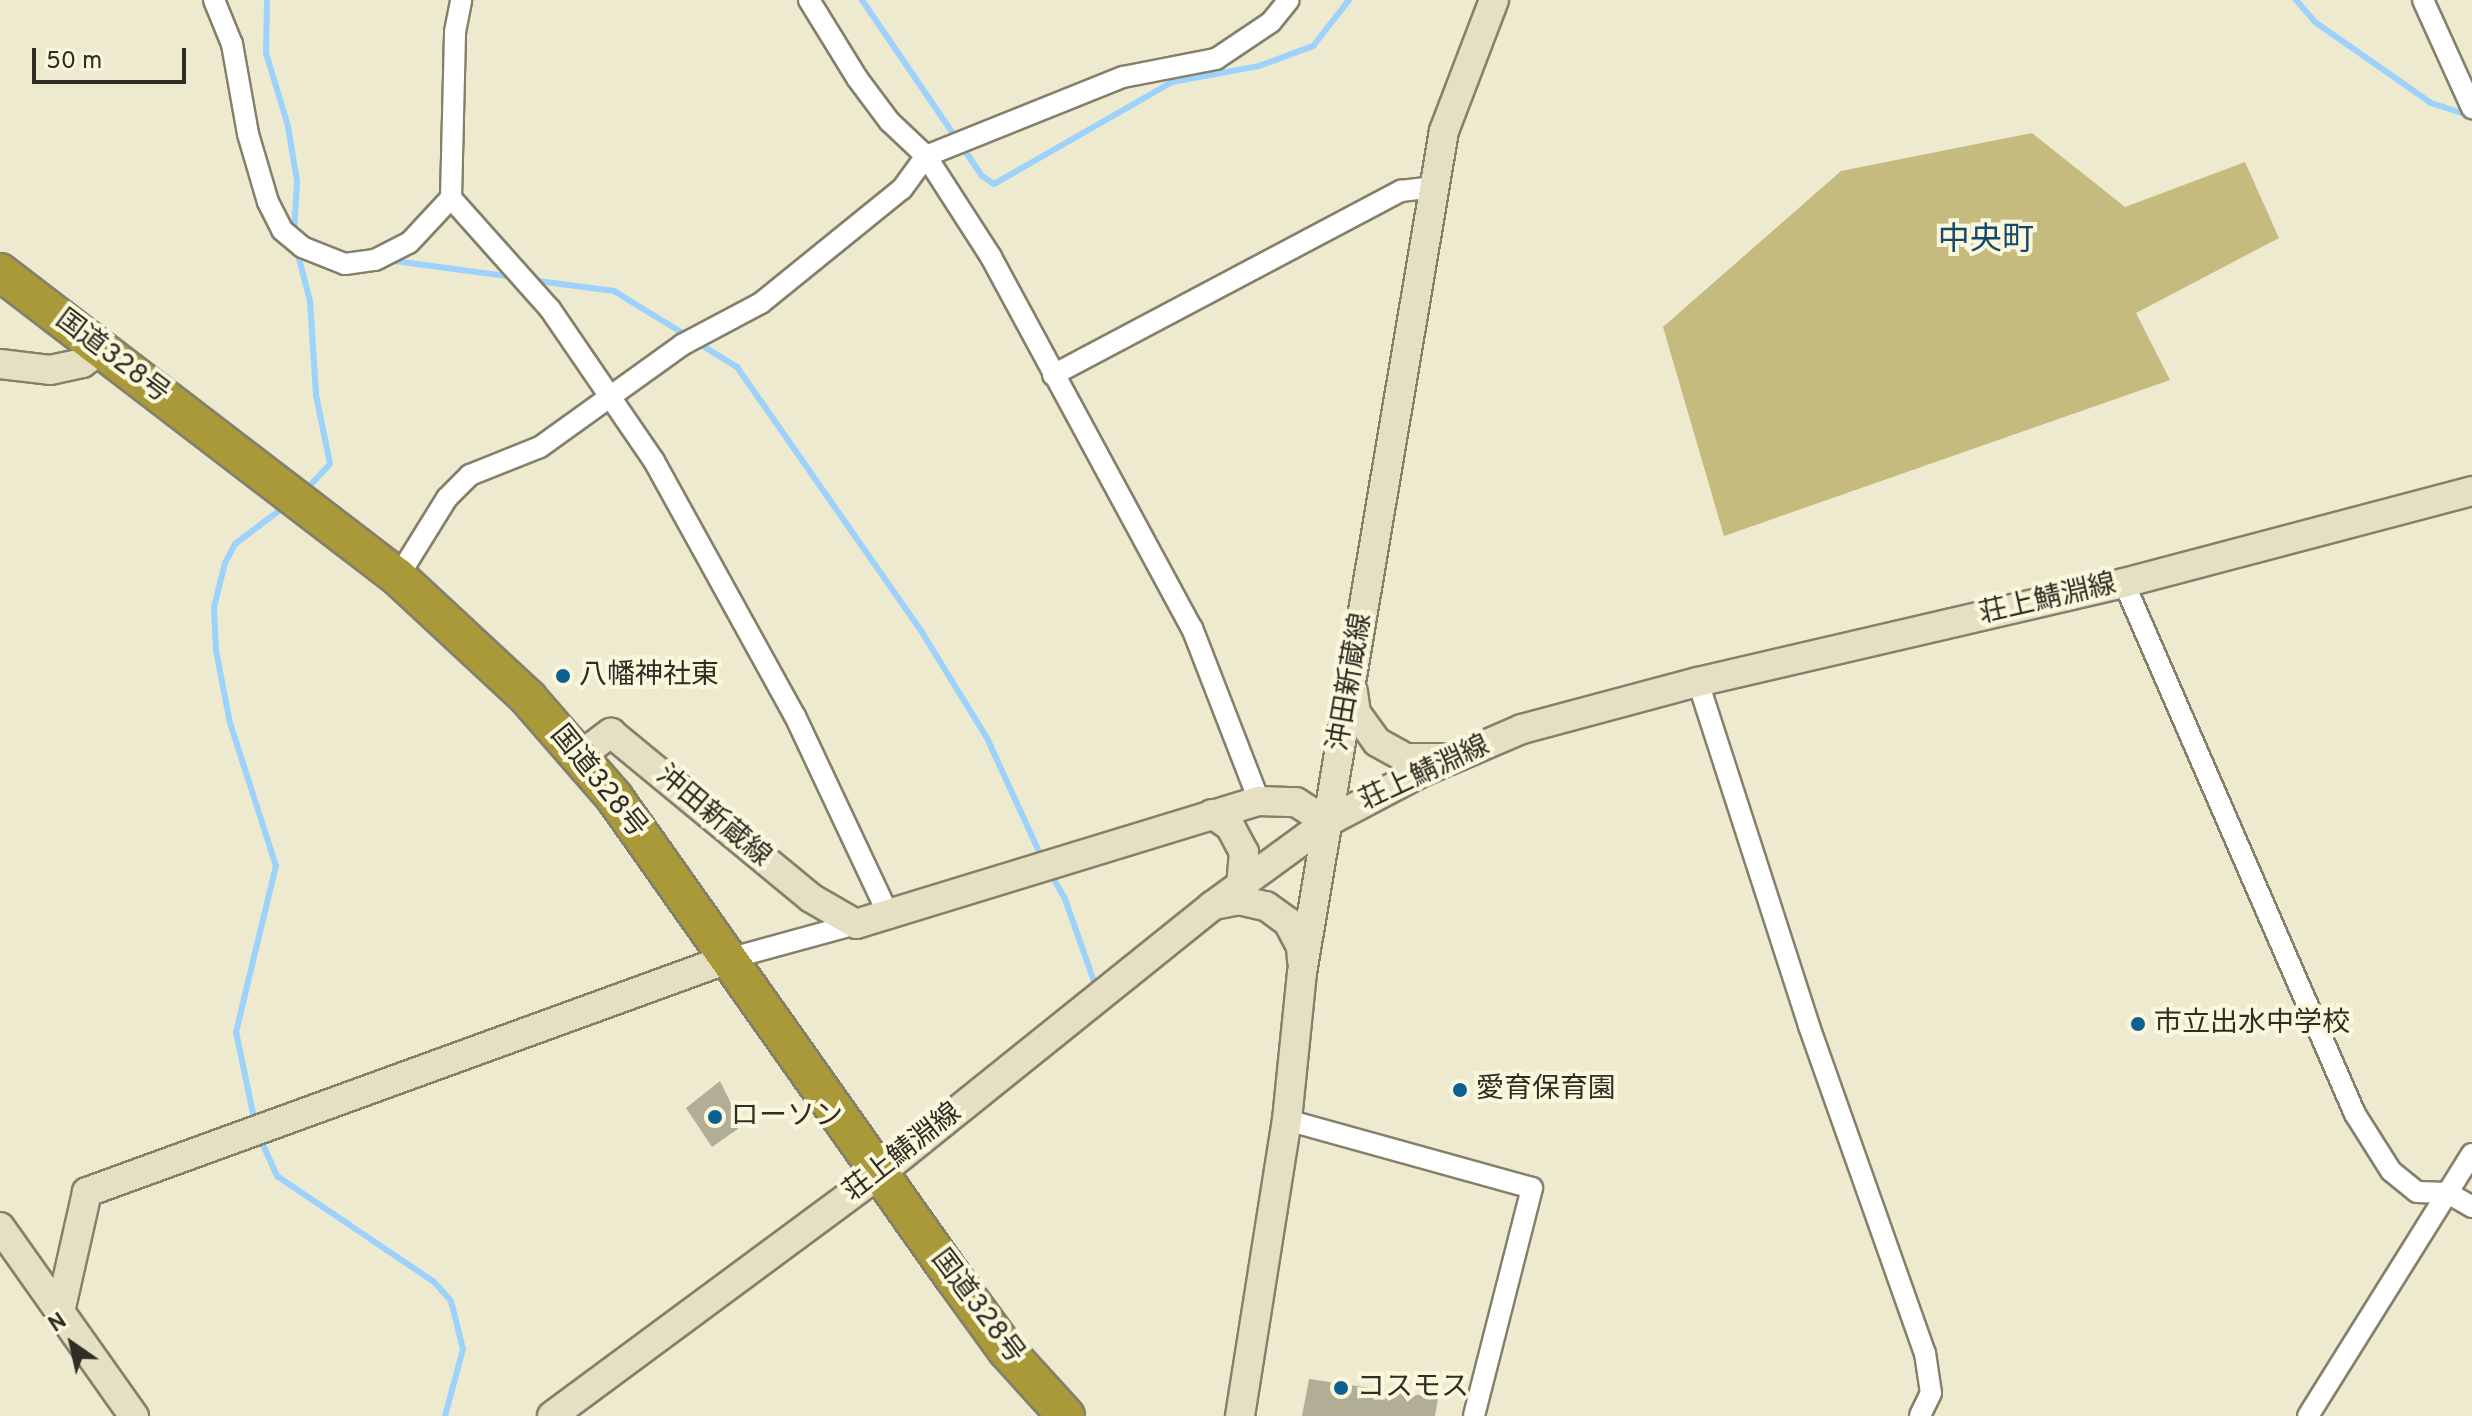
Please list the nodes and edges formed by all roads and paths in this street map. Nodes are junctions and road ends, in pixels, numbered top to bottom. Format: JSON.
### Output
{"nodes":[{"id":1,"x":214,"y":0,"type":"edge"},
{"id":2,"x":461,"y":0,"type":"edge"},
{"id":3,"x":809,"y":0,"type":"edge"},
{"id":4,"x":1289,"y":0,"type":"edge"},
{"id":5,"x":1494,"y":0,"type":"edge"},
{"id":6,"x":2423,"y":0,"type":"edge"},
{"id":7,"x":2471,"y":104,"type":"edge"},
{"id":8,"x":926,"y":156,"type":"junction"},
{"id":9,"x":1434,"y":187,"type":"junction"},
{"id":10,"x":451,"y":198,"type":"junction"},
{"id":11,"x":0,"y":272,"type":"edge"},
{"id":12,"x":102,"y":349,"type":"junction"},
{"id":13,"x":0,"y":364,"type":"edge"},
{"id":14,"x":1053,"y":375,"type":"junction"},
{"id":15,"x":610,"y":398,"type":"junction"},
{"id":16,"x":2472,"y":491,"type":"edge"},
{"id":17,"x":398,"y":577,"type":"junction"},
{"id":18,"x":2124,"y":583,"type":"junction"},
{"id":19,"x":1351,"y":679,"type":"junction"},
{"id":20,"x":1698,"y":682,"type":"junction"},
{"id":21,"x":580,"y":756,"type":"junction"},
{"id":22,"x":1454,"y":758,"type":"junction"},
{"id":23,"x":1259,"y":801,"type":"junction"},
{"id":24,"x":1212,"y":814,"type":"junction"},
{"id":25,"x":1327,"y":822,"type":"junction"},
{"id":26,"x":1241,"y":885,"type":"junction"},
{"id":27,"x":1212,"y":906,"type":"junction"},
{"id":28,"x":890,"y":918,"type":"junction"},
{"id":29,"x":856,"y":924,"type":"junction"},
{"id":30,"x":728,"y":959,"type":"junction"},
{"id":31,"x":1302,"y":973,"type":"junction"},
{"id":32,"x":1287,"y":1120,"type":"junction"},
{"id":33,"x":2472,"y":1154,"type":"edge"},
{"id":34,"x":880,"y":1173,"type":"junction"},
{"id":35,"x":2448,"y":1193,"type":"junction"},
{"id":36,"x":2472,"y":1207,"type":"edge"},
{"id":37,"x":0,"y":1227,"type":"edge"},
{"id":38,"x":60,"y":1312,"type":"junction"},
{"id":39,"x":134,"y":1416,"type":"edge"},
{"id":40,"x":552,"y":1416,"type":"edge"},
{"id":41,"x":1066,"y":1416,"type":"edge"},
{"id":42,"x":1240,"y":1416,"type":"edge"},
{"id":43,"x":1474,"y":1416,"type":"edge"},
{"id":44,"x":1920,"y":1416,"type":"edge"},
{"id":45,"x":2308,"y":1416,"type":"edge"}],
"edges":[{"from":1,"to":10,"type":"street"},
{"from":2,"to":10,"type":"street"},
{"from":3,"to":8,"type":"street"},
{"from":4,"to":8,"type":"street"},
{"from":5,"to":9,"type":"main road","name":"沖田新蔵線"},
{"from":6,"to":7,"type":"street"},
{"from":8,"to":14,"type":"street"},
{"from":8,"to":15,"type":"street"},
{"from":9,"to":14,"type":"street"},
{"from":9,"to":19,"type":"main road","name":"沖田新蔵線"},
{"from":10,"to":15,"type":"street"},
{"from":11,"to":12,"type":"highway","name":"国道328号"},
{"from":12,"to":13,"type":"main road"},
{"from":12,"to":17,"type":"highway","name":"国道328号"},
{"from":14,"to":23,"type":"street"},
{"from":15,"to":17,"type":"street"},
{"from":15,"to":28,"type":"street"},
{"from":16,"to":18,"type":"main road","name":"荘上鯖淵線"},
{"from":17,"to":21,"type":"highway","name":"国道328号"},
{"from":18,"to":20,"type":"main road","name":"荘上鯖淵線"},
{"from":18,"to":35,"type":"street"},
{"from":19,"to":22,"type":"main road"},
{"from":19,"to":25,"type":"main road","name":"沖田新蔵線"},
{"from":20,"to":22,"type":"main road","name":"荘上鯖淵線"},
{"from":20,"to":44,"type":"street"},
{"from":21,"to":29,"type":"main road","name":"沖田新蔵線"},
{"from":21,"to":30,"type":"highway","name":"国道328号"},
{"from":22,"to":25,"type":"main road","name":"荘上鯖淵線"},
{"from":23,"to":24,"type":"main road"},
{"from":23,"to":25,"type":"main road"},
{"from":24,"to":26,"type":"main road"},
{"from":24,"to":28,"type":"main road"},
{"from":25,"to":26,"type":"main road","name":"荘上鯖淵線"},
{"from":25,"to":31,"type":"main road","name":"沖田新蔵線"},
{"from":26,"to":27,"type":"main road","name":"荘上鯖淵線"},
{"from":27,"to":31,"type":"main road"},
{"from":27,"to":34,"type":"main road","name":"荘上鯖淵線"},
{"from":28,"to":29,"type":"main road"},
{"from":29,"to":30,"type":"street"},
{"from":30,"to":34,"type":"highway","name":"国道328号"},
{"from":30,"to":38,"type":"main road"},
{"from":31,"to":32,"type":"main road"},
{"from":32,"to":42,"type":"main road"},
{"from":32,"to":43,"type":"street"},
{"from":33,"to":35,"type":"street"},
{"from":34,"to":40,"type":"main road","name":"荘上鯖淵線"},
{"from":34,"to":41,"type":"highway","name":"国道328号"},
{"from":35,"to":36,"type":"street"},
{"from":35,"to":45,"type":"street"},
{"from":37,"to":38,"type":"main road"},
{"from":38,"to":39,"type":"main road"}]}
